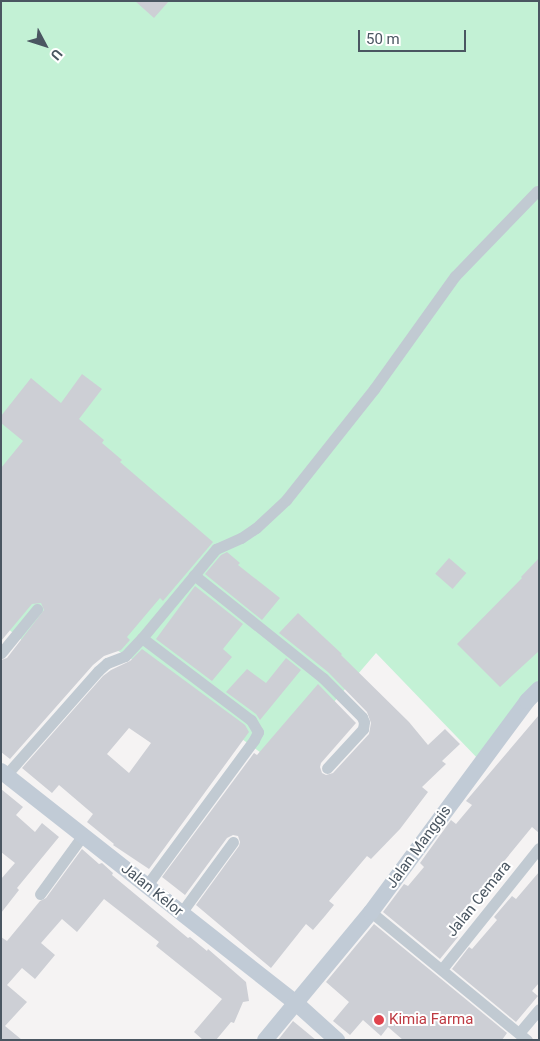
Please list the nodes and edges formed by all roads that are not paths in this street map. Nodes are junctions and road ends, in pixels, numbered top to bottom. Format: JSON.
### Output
{"nodes":[{"id":1,"x":537,"y":190,"type":"dead end"},
{"id":2,"x":194,"y":576,"type":"junction"},
{"id":3,"x":37,"y":609,"type":"dead end"},
{"id":4,"x":142,"y":638,"type":"junction"},
{"id":5,"x":1,"y":653,"type":"edge"},
{"id":6,"x":539,"y":688,"type":"edge"},
{"id":7,"x":327,"y":768,"type":"dead end"},
{"id":8,"x":4,"y":777,"type":"edge"},
{"id":9,"x":83,"y":835,"type":"junction"},
{"id":10,"x":233,"y":842,"type":"dead end"},
{"id":11,"x":539,"y":848,"type":"edge"},
{"id":12,"x":146,"y":885,"type":"junction"},
{"id":13,"x":40,"y":894,"type":"dead end"},
{"id":14,"x":371,"y":912,"type":"junction"},
{"id":15,"x":181,"y":913,"type":"junction"},
{"id":16,"x":442,"y":969,"type":"junction"},
{"id":17,"x":297,"y":1004,"type":"junction"},
{"id":18,"x":539,"y":1009,"type":"edge"},
{"id":19,"x":523,"y":1036,"type":"edge"},
{"id":20,"x":266,"y":1040,"type":"edge"},
{"id":21,"x":337,"y":1040,"type":"edge"}],
"edges":[{"from":1,"to":2,"type":"street"},
{"from":2,"to":4,"type":"street"},
{"from":2,"to":7,"type":"street"},
{"from":3,"to":5,"type":"street"},
{"from":4,"to":8,"type":"street"},
{"from":4,"to":12,"type":"street"},
{"from":6,"to":14,"type":"street","name":"Jalan Manggis"},
{"from":8,"to":9,"type":"street","name":"Jalan Kelor"},
{"from":9,"to":12,"type":"street","name":"Jalan Kelor"},
{"from":9,"to":13,"type":"street"},
{"from":10,"to":15,"type":"street"},
{"from":11,"to":16,"type":"street","name":"Jalan Cemara"},
{"from":12,"to":15,"type":"street","name":"Jalan Kelor"},
{"from":14,"to":16,"type":"street"},
{"from":14,"to":17,"type":"street","name":"Jalan Manggis"},
{"from":15,"to":17,"type":"street","name":"Jalan Kelor"},
{"from":16,"to":19,"type":"street"},
{"from":17,"to":20,"type":"street","name":"Jalan Manggis"},
{"from":17,"to":21,"type":"street","name":"Jalan Kelor"},
{"from":18,"to":19,"type":"street"}]}
